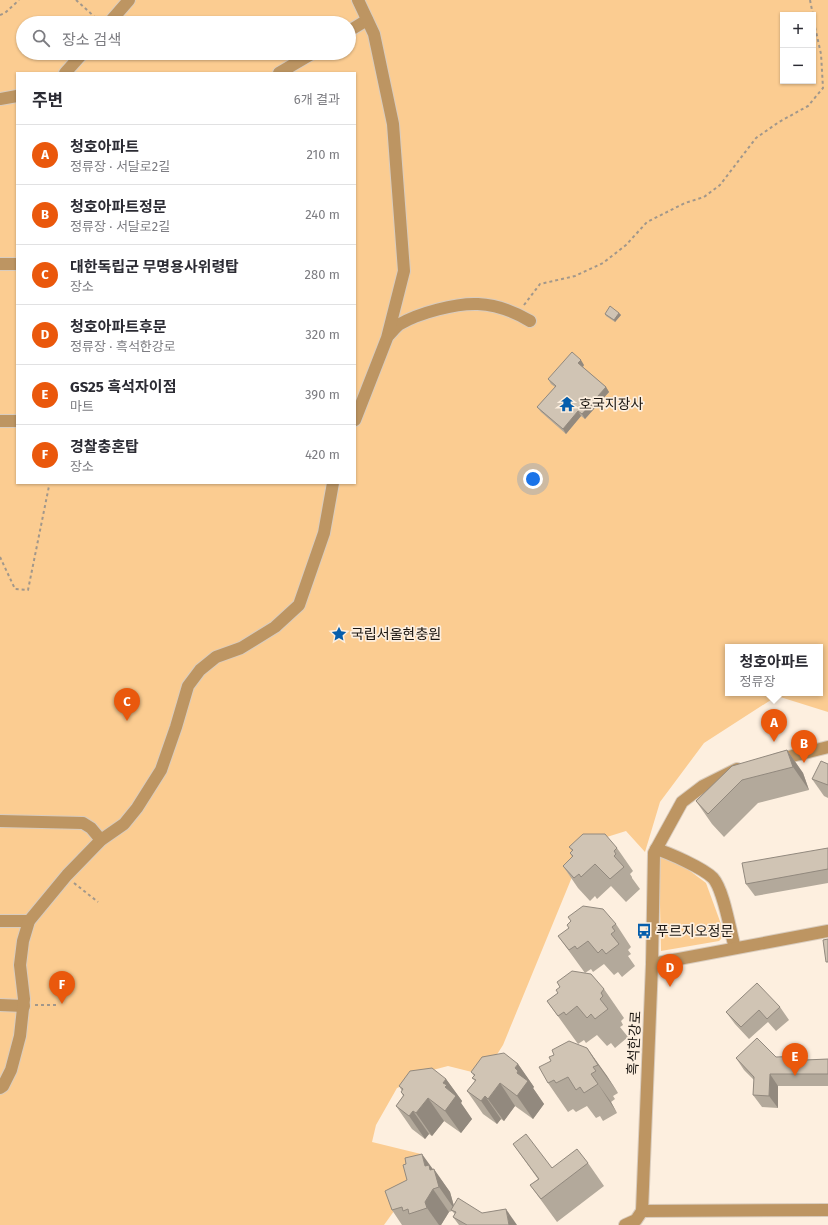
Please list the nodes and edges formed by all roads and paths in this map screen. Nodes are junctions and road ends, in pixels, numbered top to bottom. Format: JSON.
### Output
{"nodes":[{"id":1,"x":19,"y":0,"type":"edge"},
{"id":2,"x":76,"y":0,"type":"edge"},
{"id":3,"x":129,"y":0,"type":"edge"},
{"id":4,"x":358,"y":0,"type":"edge"},
{"id":5,"x":810,"y":0,"type":"edge"},
{"id":6,"x":812,"y":12,"type":"edge"},
{"id":7,"x":0,"y":15,"type":"edge"},
{"id":8,"x":94,"y":16,"type":"edge"},
{"id":9,"x":115,"y":16,"type":"edge"},
{"id":10,"x":367,"y":20,"type":"junction"},
{"id":11,"x":356,"y":27,"type":"edge"},
{"id":12,"x":816,"y":30,"type":"edge"},
{"id":13,"x":77,"y":60,"type":"edge"},
{"id":14,"x":301,"y":60,"type":"edge"},
{"id":15,"x":67,"y":72,"type":"edge"},
{"id":16,"x":281,"y":72,"type":"edge"},
{"id":17,"x":16,"y":96,"type":"edge"},
{"id":18,"x":0,"y":99,"type":"edge"},
{"id":19,"x":0,"y":264,"type":"edge"},
{"id":20,"x":16,"y":264,"type":"edge"},
{"id":21,"x":516,"y":312,"type":"junction"},
{"id":22,"x":530,"y":321,"type":"dead end"},
{"id":23,"x":387,"y":338,"type":"junction"},
{"id":24,"x":356,"y":417,"type":"edge"},
{"id":25,"x":0,"y":421,"type":"edge"},
{"id":26,"x":16,"y":421,"type":"edge"},
{"id":27,"x":333,"y":484,"type":"edge"},
{"id":28,"x":49,"y":486,"type":"dead end"},
{"id":29,"x":0,"y":557,"type":"edge"},
{"id":30,"x":828,"y":747,"type":"edge"},
{"id":31,"x":768,"y":762,"type":"edge"},
{"id":32,"x":745,"y":767,"type":"edge"},
{"id":33,"x":0,"y":821,"type":"edge"},
{"id":34,"x":101,"y":840,"type":"junction"},
{"id":35,"x":655,"y":851,"type":"junction"},
{"id":36,"x":66,"y":877,"type":"junction"},
{"id":37,"x":98,"y":902,"type":"dead end"},
{"id":38,"x":0,"y":921,"type":"edge"},
{"id":39,"x":29,"y":921,"type":"junction"},
{"id":40,"x":828,"y":931,"type":"edge"},
{"id":41,"x":735,"y":948,"type":"junction"},
{"id":42,"x":652,"y":964,"type":"junction"},
{"id":43,"x":57,"y":1005,"type":"dead end"},
{"id":44,"x":0,"y":1006,"type":"edge"},
{"id":45,"x":24,"y":1006,"type":"junction"},
{"id":46,"x":0,"y":1088,"type":"edge"},
{"id":47,"x":828,"y":1210,"type":"edge"},
{"id":48,"x":634,"y":1219,"type":"edge"}],
"edges":[{"from":1,"to":7,"type":"path"},
{"from":2,"to":8,"type":"path"},
{"from":3,"to":9,"type":"street"},
{"from":4,"to":10,"type":"street"},
{"from":5,"to":6,"type":"path"},
{"from":10,"to":11,"type":"street"},
{"from":10,"to":23,"type":"street"},
{"from":12,"to":21,"type":"path"},
{"from":13,"to":15,"type":"street"},
{"from":14,"to":16,"type":"street"},
{"from":17,"to":18,"type":"street"},
{"from":19,"to":20,"type":"street"},
{"from":21,"to":22,"type":"street"},
{"from":21,"to":23,"type":"street"},
{"from":23,"to":24,"type":"street"},
{"from":25,"to":26,"type":"street"},
{"from":27,"to":34,"type":"street"},
{"from":28,"to":29,"type":"path"},
{"from":30,"to":31,"type":"street"},
{"from":32,"to":35,"type":"street"},
{"from":33,"to":34,"type":"street"},
{"from":34,"to":36,"type":"street"},
{"from":35,"to":41,"type":"street"},
{"from":35,"to":42,"type":"street","name":"흑석한강로"},
{"from":36,"to":37,"type":"path"},
{"from":36,"to":39,"type":"street"},
{"from":38,"to":39,"type":"street"},
{"from":39,"to":45,"type":"street"},
{"from":40,"to":41,"type":"street"},
{"from":41,"to":42,"type":"street"},
{"from":42,"to":48,"type":"street","name":"흑석한강로"},
{"from":43,"to":45,"type":"path"},
{"from":44,"to":45,"type":"street"},
{"from":45,"to":46,"type":"street"},
{"from":47,"to":48,"type":"street"}]}
